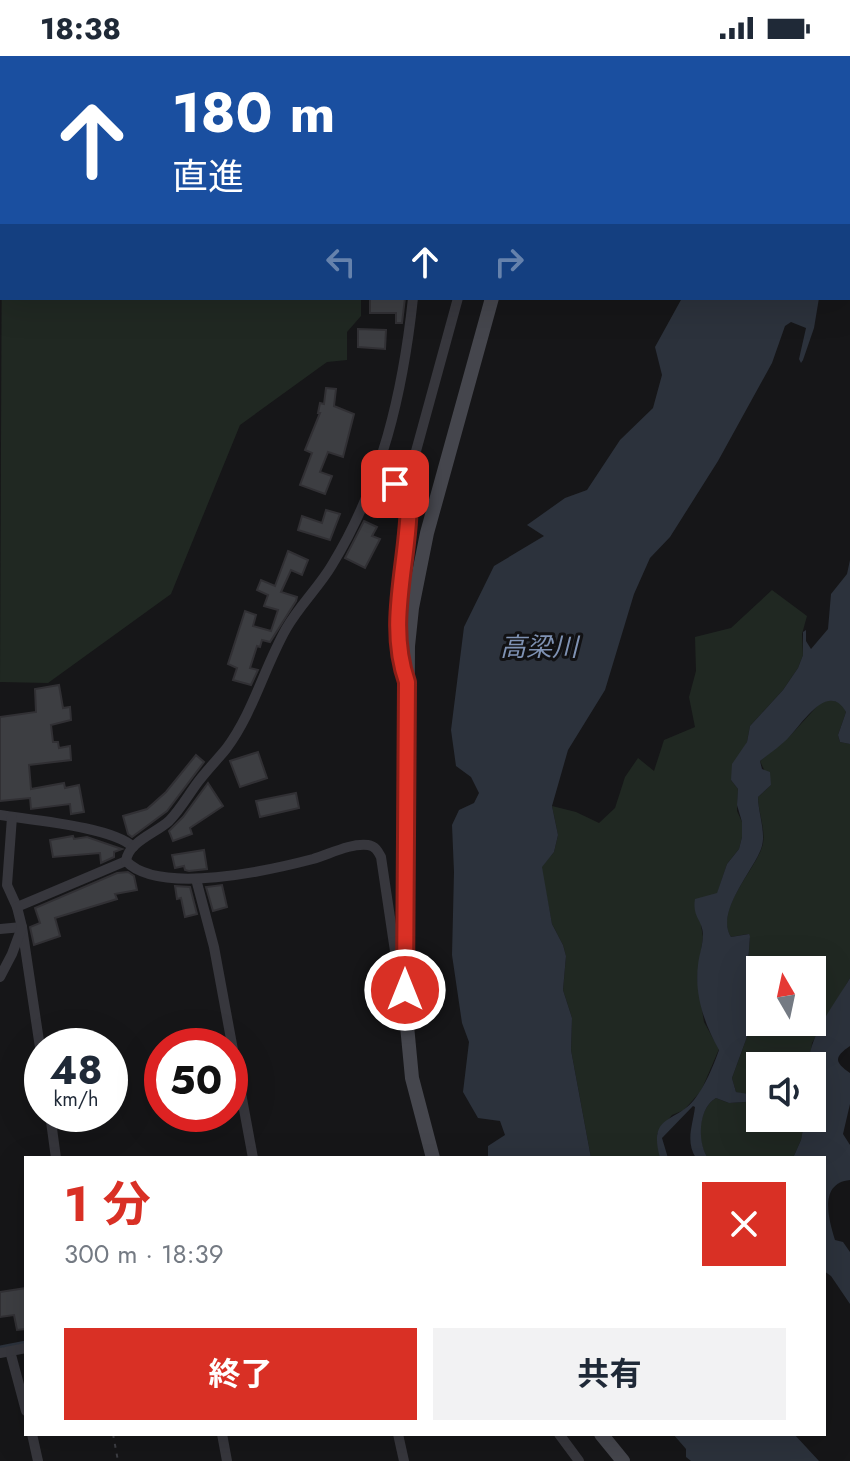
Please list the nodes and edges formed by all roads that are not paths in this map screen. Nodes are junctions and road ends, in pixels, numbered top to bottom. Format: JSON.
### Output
{"nodes":[{"id":1,"x":413,"y":300,"type":"edge"},
{"id":2,"x":457,"y":300,"type":"edge"},
{"id":3,"x":491,"y":300,"type":"edge"},
{"id":4,"x":375,"y":478,"type":"junction"},
{"id":5,"x":400,"y":488,"type":"junction"},
{"id":6,"x":407,"y":682,"type":"junction"},
{"id":7,"x":6,"y":816,"type":"edge"},
{"id":8,"x":133,"y":847,"type":"junction"},
{"id":9,"x":126,"y":861,"type":"junction"},
{"id":10,"x":196,"y":879,"type":"junction"},
{"id":11,"x":17,"y":907,"type":"junction"},
{"id":12,"x":22,"y":927,"type":"junction"},
{"id":13,"x":0,"y":929,"type":"edge"},
{"id":14,"x":0,"y":977,"type":"edge"},
{"id":15,"x":405,"y":990,"type":"junction"},
{"id":16,"x":37,"y":1028,"type":"edge"},
{"id":17,"x":52,"y":1132,"type":"edge"},
{"id":18,"x":429,"y":1153,"type":"edge"},
{"id":19,"x":56,"y":1156,"type":"edge"},
{"id":20,"x":253,"y":1156,"type":"edge"},
{"id":21,"x":5,"y":1352,"type":"edge"},
{"id":22,"x":24,"y":1405,"type":"edge"},
{"id":23,"x":32,"y":1436,"type":"edge"},
{"id":24,"x":222,"y":1436,"type":"edge"},
{"id":25,"x":398,"y":1436,"type":"edge"},
{"id":26,"x":560,"y":1436,"type":"edge"},
{"id":27,"x":603,"y":1436,"type":"edge"},
{"id":28,"x":38,"y":1461,"type":"edge"},
{"id":29,"x":227,"y":1461,"type":"edge"},
{"id":30,"x":404,"y":1461,"type":"edge"},
{"id":31,"x":579,"y":1461,"type":"edge"},
{"id":32,"x":623,"y":1461,"type":"edge"}],
"edges":[{"from":1,"to":4,"type":"street"},
{"from":2,"to":5,"type":"street"},
{"from":3,"to":6,"type":"main road"},
{"from":4,"to":5,"type":"street"},
{"from":4,"to":8,"type":"street"},
{"from":5,"to":6,"type":"street"},
{"from":6,"to":15,"type":"main road"},
{"from":7,"to":8,"type":"street"},
{"from":7,"to":11,"type":"street"},
{"from":8,"to":9,"type":"street"},
{"from":9,"to":10,"type":"street"},
{"from":9,"to":11,"type":"street"},
{"from":10,"to":15,"type":"street"},
{"from":10,"to":20,"type":"street"},
{"from":11,"to":12,"type":"street"},
{"from":12,"to":13,"type":"street"},
{"from":12,"to":14,"type":"street"},
{"from":12,"to":16,"type":"street"},
{"from":15,"to":18,"type":"main road"},
{"from":17,"to":19,"type":"street"},
{"from":21,"to":22,"type":"street"},
{"from":23,"to":28,"type":"street"},
{"from":24,"to":29,"type":"street"},
{"from":25,"to":30,"type":"street"},
{"from":26,"to":31,"type":"street"},
{"from":27,"to":32,"type":"main road"}]}
